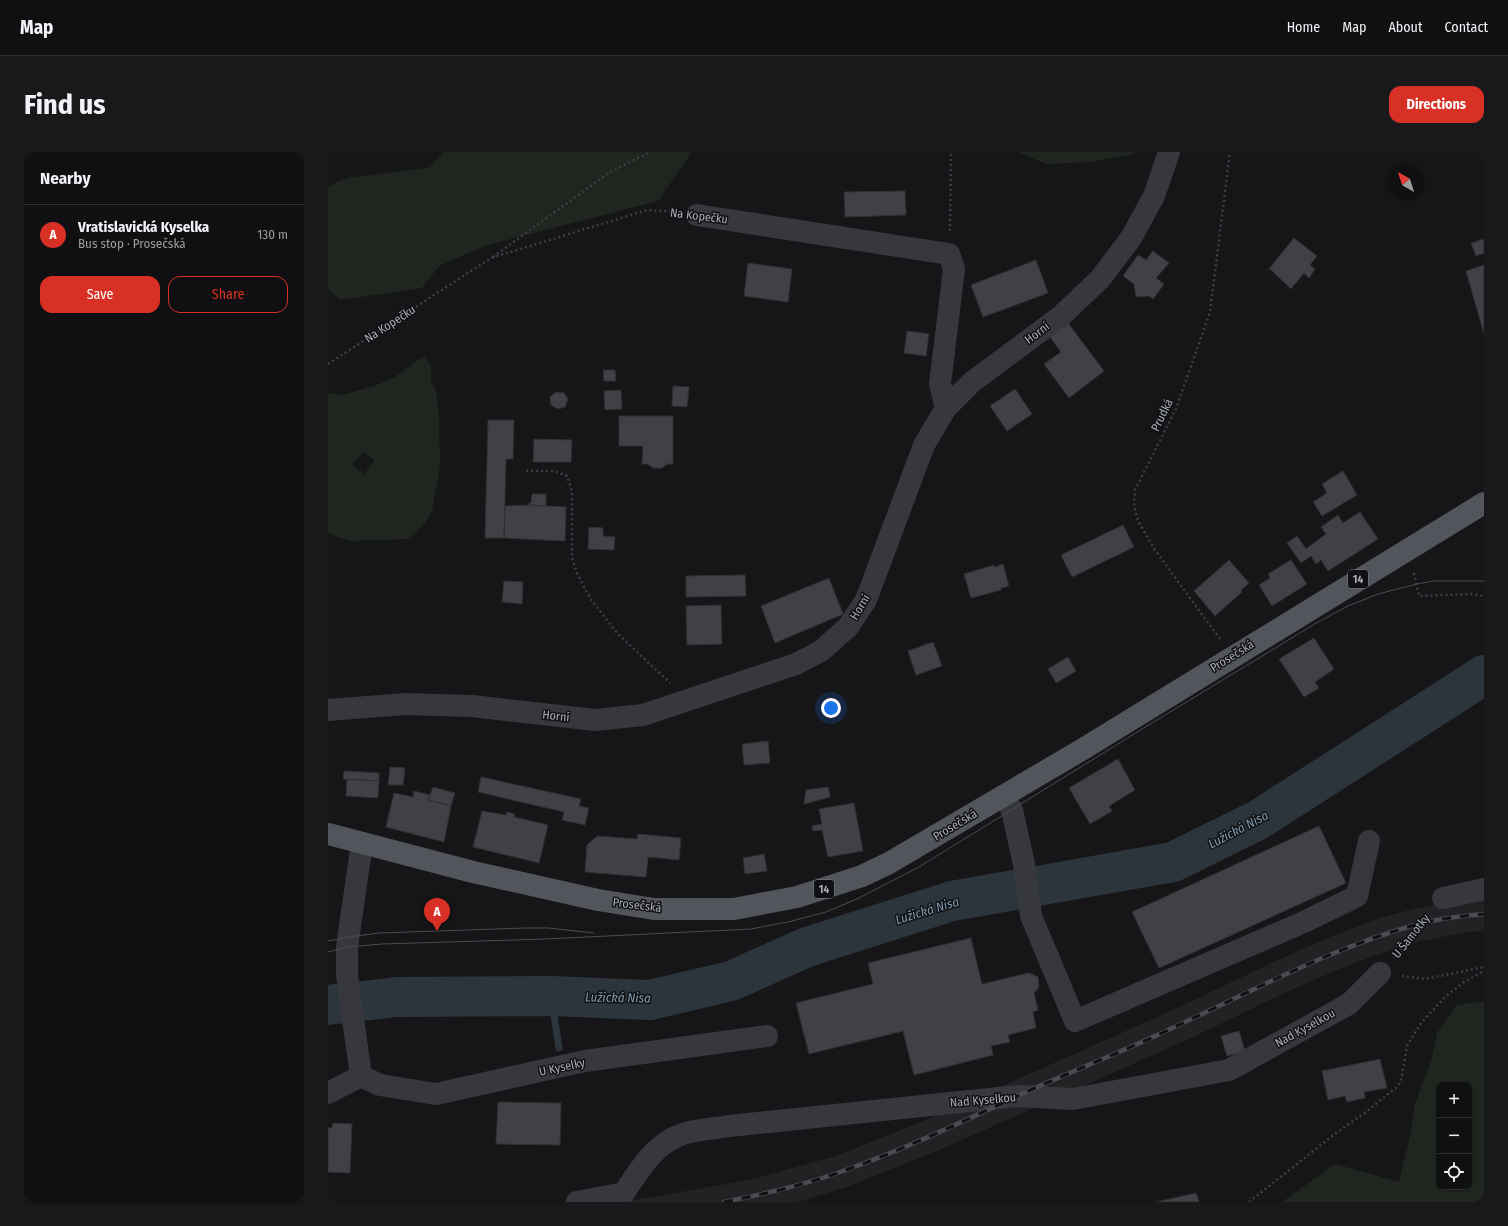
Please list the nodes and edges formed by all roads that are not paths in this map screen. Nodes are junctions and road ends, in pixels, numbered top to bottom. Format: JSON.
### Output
{"nodes":[{"id":1,"x":1170,"y":152,"type":"edge"},
{"id":2,"x":697,"y":214,"type":"road end"},
{"id":3,"x":946,"y":408,"type":"junction"},
{"id":4,"x":1484,"y":503,"type":"edge"},
{"id":5,"x":328,"y":710,"type":"edge"},
{"id":6,"x":1003,"y":796,"type":"junction"},
{"id":7,"x":328,"y":834,"type":"edge"},
{"id":8,"x":1368,"y":841,"type":"dead end"},
{"id":9,"x":362,"y":843,"type":"junction"},
{"id":10,"x":1484,"y":889,"type":"edge"},
{"id":11,"x":1443,"y":898,"type":"road end"},
{"id":12,"x":1380,"y":973,"type":"road end"},
{"id":13,"x":767,"y":1036,"type":"dead end"},
{"id":14,"x":361,"y":1076,"type":"junction"},
{"id":15,"x":328,"y":1093,"type":"edge"},
{"id":16,"x":630,"y":1197,"type":"edge"},
{"id":17,"x":577,"y":1202,"type":"edge"}],
"edges":[{"from":1,"to":3,"type":"street","name":"Horní"},
{"from":2,"to":3,"type":"street","name":"Na Kopečku"},
{"from":3,"to":5,"type":"street","name":"Horní"},
{"from":4,"to":6,"type":"main road","name":"Prosečská","number":"14"},
{"from":6,"to":8,"type":"street"},
{"from":6,"to":9,"type":"main road","name":"Prosečská","number":"14"},
{"from":7,"to":9,"type":"main road","name":"Prosečská","number":"14"},
{"from":9,"to":14,"type":"street"},
{"from":10,"to":11,"type":"street"},
{"from":12,"to":16,"type":"street","name":"Nad Kyselkou"},
{"from":13,"to":14,"type":"street","name":"U Kyselky"},
{"from":14,"to":15,"type":"street"},
{"from":16,"to":17,"type":"street","name":"Nad Kyselkou"}]}
